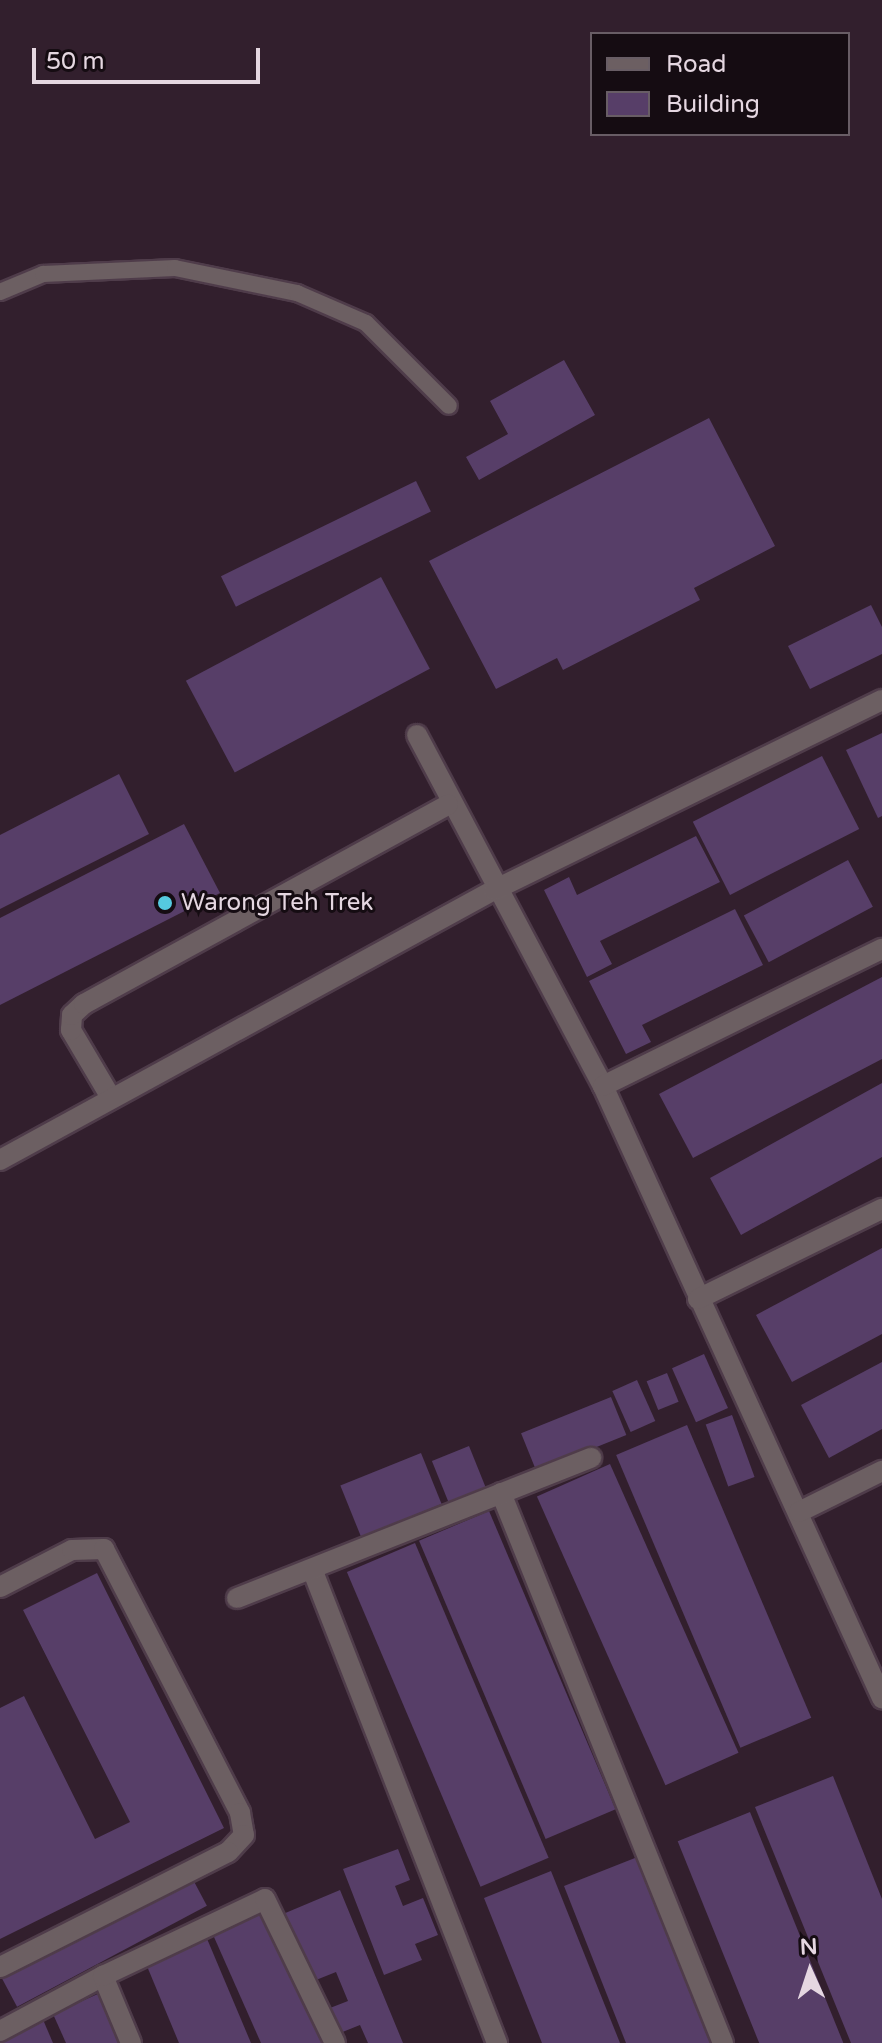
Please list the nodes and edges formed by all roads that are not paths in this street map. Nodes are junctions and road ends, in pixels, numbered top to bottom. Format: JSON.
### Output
{"nodes":[{"id":1,"x":0,"y":292,"type":"edge"},
{"id":2,"x":449,"y":406,"type":"dead end"},
{"id":3,"x":882,"y":700,"type":"edge"},
{"id":4,"x":417,"y":735,"type":"dead end"},
{"id":5,"x":448,"y":805,"type":"junction"},
{"id":6,"x":494,"y":890,"type":"junction"},
{"id":7,"x":882,"y":949,"type":"edge"},
{"id":8,"x":603,"y":1086,"type":"junction"},
{"id":9,"x":110,"y":1096,"type":"junction"},
{"id":10,"x":0,"y":1160,"type":"edge"},
{"id":11,"x":882,"y":1209,"type":"edge"},
{"id":12,"x":698,"y":1299,"type":"junction"},
{"id":13,"x":591,"y":1458,"type":"dead end"},
{"id":14,"x":882,"y":1471,"type":"edge"},
{"id":15,"x":501,"y":1493,"type":"junction"},
{"id":16,"x":799,"y":1512,"type":"junction"},
{"id":17,"x":312,"y":1569,"type":"junction"},
{"id":18,"x":0,"y":1587,"type":"edge"},
{"id":19,"x":237,"y":1598,"type":"dead end"},
{"id":20,"x":882,"y":1698,"type":"edge"},
{"id":21,"x":0,"y":1967,"type":"edge"},
{"id":22,"x":103,"y":1976,"type":"junction"},
{"id":23,"x":0,"y":2031,"type":"edge"},
{"id":24,"x":131,"y":2043,"type":"edge"},
{"id":25,"x":335,"y":2043,"type":"edge"},
{"id":26,"x":497,"y":2043,"type":"edge"},
{"id":27,"x":723,"y":2043,"type":"edge"}],
"edges":[{"from":1,"to":2,"type":"lane"},
{"from":3,"to":6,"type":"street"},
{"from":4,"to":5,"type":"street"},
{"from":5,"to":6,"type":"street"},
{"from":5,"to":9,"type":"street"},
{"from":6,"to":8,"type":"street"},
{"from":6,"to":9,"type":"street"},
{"from":7,"to":8,"type":"street"},
{"from":8,"to":12,"type":"street"},
{"from":9,"to":10,"type":"street"},
{"from":11,"to":12,"type":"street"},
{"from":12,"to":16,"type":"street"},
{"from":13,"to":15,"type":"street"},
{"from":14,"to":16,"type":"street"},
{"from":15,"to":17,"type":"street"},
{"from":15,"to":27,"type":"street"},
{"from":16,"to":20,"type":"street"},
{"from":17,"to":19,"type":"street"},
{"from":17,"to":26,"type":"street"},
{"from":18,"to":21,"type":"street"},
{"from":22,"to":23,"type":"street"},
{"from":22,"to":24,"type":"street"},
{"from":22,"to":25,"type":"street"}]}
